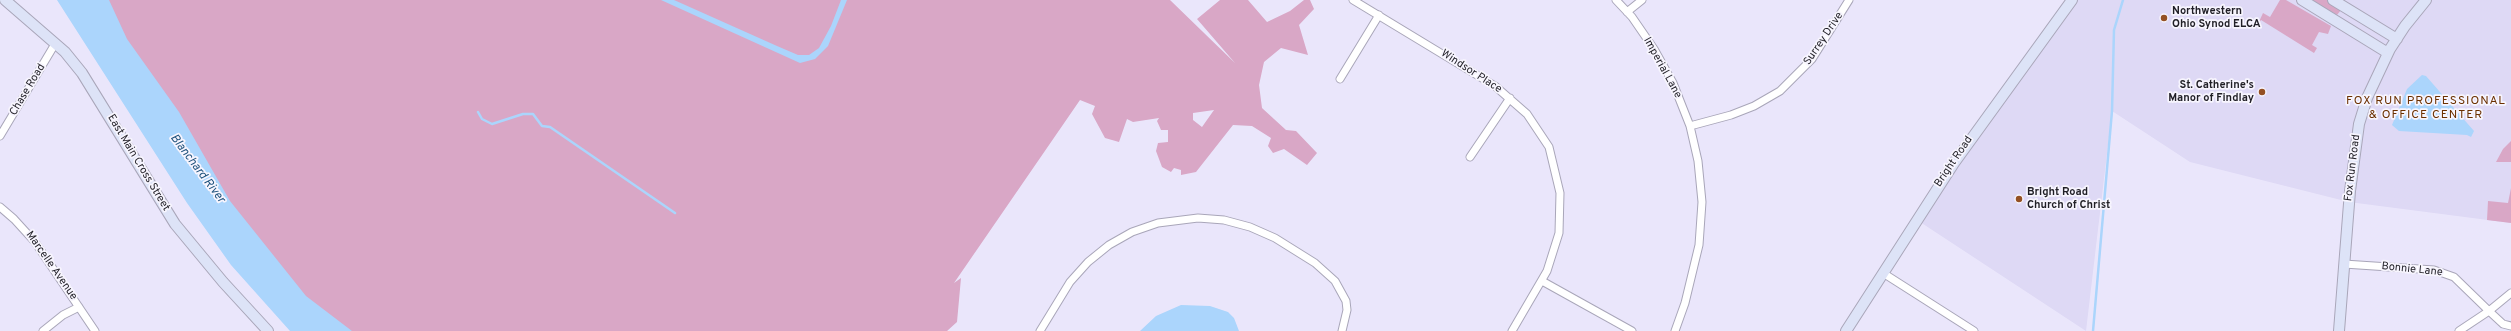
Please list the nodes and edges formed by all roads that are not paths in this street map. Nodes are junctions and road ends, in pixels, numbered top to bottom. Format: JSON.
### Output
{"nodes":[{"id":1,"x":6,"y":0,"type":"edge"},
{"id":2,"x":1354,"y":0,"type":"edge"},
{"id":3,"x":1616,"y":0,"type":"edge"},
{"id":4,"x":1642,"y":0,"type":"edge"},
{"id":5,"x":1849,"y":0,"type":"edge"},
{"id":6,"x":2072,"y":0,"type":"edge"},
{"id":7,"x":2302,"y":0,"type":"edge"},
{"id":8,"x":2333,"y":0,"type":"edge"},
{"id":9,"x":2426,"y":0,"type":"edge"},
{"id":10,"x":1627,"y":12,"type":"junction"},
{"id":11,"x":1379,"y":15,"type":"junction"},
{"id":12,"x":2397,"y":39,"type":"junction"},
{"id":13,"x":55,"y":44,"type":"junction"},
{"id":14,"x":2388,"y":53,"type":"junction"},
{"id":15,"x":1340,"y":79,"type":"dead end"},
{"id":16,"x":1510,"y":98,"type":"junction"},
{"id":17,"x":1690,"y":126,"type":"junction"},
{"id":18,"x":0,"y":136,"type":"edge"},
{"id":19,"x":1470,"y":157,"type":"dead end"},
{"id":20,"x":0,"y":207,"type":"edge"},
{"id":21,"x":2344,"y":264,"type":"junction"},
{"id":22,"x":1883,"y":273,"type":"junction"},
{"id":23,"x":1542,"y":281,"type":"junction"},
{"id":24,"x":2511,"y":293,"type":"edge"},
{"id":25,"x":79,"y":307,"type":"junction"},
{"id":26,"x":2489,"y":311,"type":"junction"},
{"id":27,"x":2511,"y":326,"type":"edge"},
{"id":28,"x":43,"y":331,"type":"edge"},
{"id":29,"x":95,"y":331,"type":"edge"},
{"id":30,"x":268,"y":331,"type":"edge"},
{"id":31,"x":1040,"y":331,"type":"edge"},
{"id":32,"x":1342,"y":331,"type":"edge"},
{"id":33,"x":1512,"y":331,"type":"edge"},
{"id":34,"x":1632,"y":331,"type":"edge"},
{"id":35,"x":1675,"y":331,"type":"edge"},
{"id":36,"x":1846,"y":331,"type":"edge"},
{"id":37,"x":1974,"y":331,"type":"edge"},
{"id":38,"x":2339,"y":331,"type":"edge"},
{"id":39,"x":2460,"y":331,"type":"edge"}],
"edges":[{"from":1,"to":13,"type":"main road","name":"East Main Cross Street"},
{"from":2,"to":11,"type":"street","name":"Windsor Place"},
{"from":3,"to":10,"type":"street","name":"Imperial Lane"},
{"from":4,"to":10,"type":"street"},
{"from":5,"to":17,"type":"street","name":"Surrey Drive"},
{"from":6,"to":22,"type":"main road","name":"Bright Road"},
{"from":7,"to":14,"type":"main road"},
{"from":8,"to":12,"type":"main road"},
{"from":9,"to":12,"type":"main road","name":"Fox Run Road"},
{"from":10,"to":17,"type":"street","name":"Imperial Lane"},
{"from":11,"to":15,"type":"street"},
{"from":11,"to":16,"type":"street","name":"Windsor Place"},
{"from":12,"to":14,"type":"main road","name":"Fox Run Road"},
{"from":13,"to":18,"type":"street","name":"Chase Road"},
{"from":13,"to":30,"type":"main road","name":"East Main Cross Street"},
{"from":14,"to":21,"type":"main road","name":"Fox Run Road"},
{"from":16,"to":19,"type":"street"},
{"from":16,"to":23,"type":"street","name":"Windsor Place"},
{"from":17,"to":35,"type":"street","name":"Imperial Lane"},
{"from":20,"to":25,"type":"street","name":"Marcelle Avenue"},
{"from":21,"to":26,"type":"street","name":"Bonnie Lane"},
{"from":21,"to":38,"type":"main road","name":"Fox Run Road"},
{"from":22,"to":36,"type":"main road","name":"Bright Road"},
{"from":22,"to":37,"type":"street"},
{"from":23,"to":33,"type":"street","name":"Windsor Place"},
{"from":23,"to":34,"type":"street"},
{"from":24,"to":26,"type":"street"},
{"from":25,"to":28,"type":"street"},
{"from":25,"to":29,"type":"street","name":"Marcelle Avenue"},
{"from":26,"to":27,"type":"street","name":"Bonnie Lane"},
{"from":26,"to":39,"type":"street"},
{"from":31,"to":32,"type":"street"}]}
